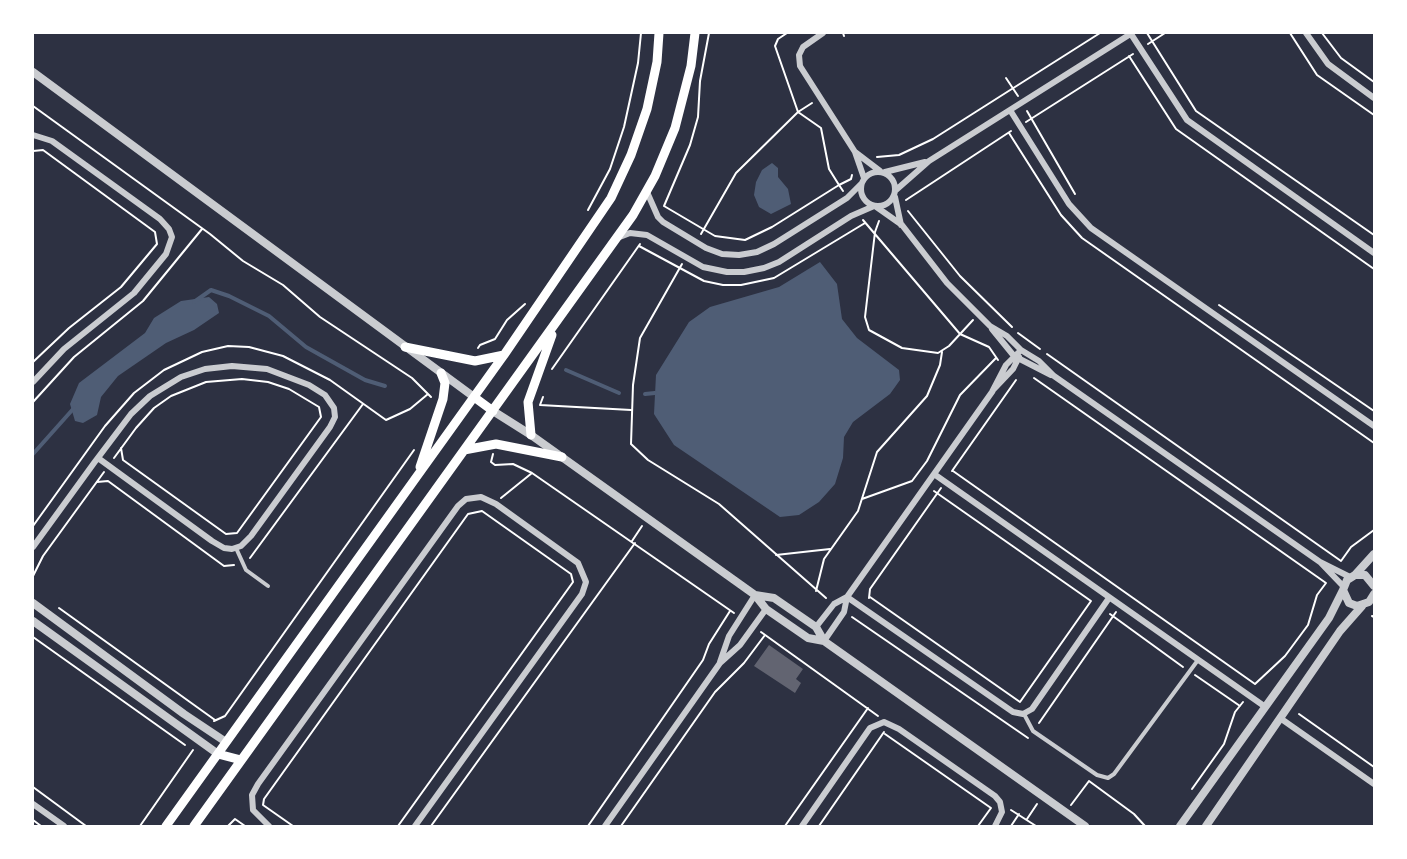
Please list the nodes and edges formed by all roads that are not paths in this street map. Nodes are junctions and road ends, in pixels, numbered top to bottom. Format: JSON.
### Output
{"nodes":[{"id":1,"x":659,"y":33,"type":"edge"},
{"id":2,"x":696,"y":33,"type":"edge"},
{"id":3,"x":823,"y":33,"type":"edge"},
{"id":4,"x":1306,"y":33,"type":"edge"},
{"id":5,"x":1131,"y":34,"type":"edge"},
{"id":6,"x":33,"y":72,"type":"edge"},
{"id":7,"x":1374,"y":98,"type":"edge"},
{"id":8,"x":1010,"y":110,"type":"junction"},
{"id":9,"x":33,"y":135,"type":"edge"},
{"id":10,"x":855,"y":152,"type":"junction"},
{"id":11,"x":929,"y":161,"type":"junction"},
{"id":12,"x":882,"y":172,"type":"junction"},
{"id":13,"x":863,"y":181,"type":"junction"},
{"id":14,"x":647,"y":191,"type":"junction"},
{"id":15,"x":895,"y":192,"type":"junction"},
{"id":16,"x":874,"y":206,"type":"junction"},
{"id":17,"x":902,"y":225,"type":"junction"},
{"id":18,"x":617,"y":238,"type":"junction"},
{"id":19,"x":1374,"y":253,"type":"edge"},
{"id":20,"x":558,"y":318,"type":"junction"},
{"id":21,"x":990,"y":326,"type":"junction"},
{"id":22,"x":405,"y":346,"type":"junction"},
{"id":23,"x":1021,"y":350,"type":"junction"},
{"id":24,"x":504,"y":355,"type":"junction"},
{"id":25,"x":1017,"y":357,"type":"junction"},
{"id":26,"x":441,"y":373,"type":"junction"},
{"id":27,"x":1054,"y":376,"type":"junction"},
{"id":28,"x":33,"y":382,"type":"edge"},
{"id":29,"x":992,"y":392,"type":"junction"},
{"id":30,"x":474,"y":397,"type":"junction"},
{"id":31,"x":493,"y":411,"type":"junction"},
{"id":32,"x":1374,"y":426,"type":"edge"},
{"id":33,"x":531,"y":435,"type":"junction"},
{"id":34,"x":464,"y":450,"type":"junction"},
{"id":35,"x":562,"y":457,"type":"junction"},
{"id":36,"x":98,"y":458,"type":"junction"},
{"id":37,"x":934,"y":474,"type":"junction"},
{"id":38,"x":416,"y":478,"type":"junction"},
{"id":39,"x":33,"y":547,"type":"edge"},
{"id":40,"x":236,"y":548,"type":"junction"},
{"id":41,"x":1374,"y":554,"type":"edge"},
{"id":42,"x":1320,"y":562,"type":"junction"},
{"id":43,"x":1352,"y":576,"type":"junction"},
{"id":44,"x":268,"y":586,"type":"dead end"},
{"id":45,"x":1374,"y":586,"type":"edge"},
{"id":46,"x":1343,"y":588,"type":"junction"},
{"id":47,"x":1374,"y":594,"type":"edge"},
{"id":48,"x":755,"y":595,"type":"junction"},
{"id":49,"x":847,"y":597,"type":"junction"},
{"id":50,"x":774,"y":598,"type":"junction"},
{"id":51,"x":1109,"y":598,"type":"junction"},
{"id":52,"x":33,"y":603,"type":"edge"},
{"id":53,"x":1367,"y":606,"type":"edge"},
{"id":54,"x":766,"y":609,"type":"junction"},
{"id":55,"x":33,"y":621,"type":"edge"},
{"id":56,"x":816,"y":627,"type":"junction"},
{"id":57,"x":807,"y":638,"type":"junction"},
{"id":58,"x":824,"y":641,"type":"junction"},
{"id":59,"x":1198,"y":660,"type":"junction"},
{"id":60,"x":720,"y":663,"type":"junction"},
{"id":61,"x":1264,"y":706,"type":"junction"},
{"id":62,"x":1023,"y":714,"type":"junction"},
{"id":63,"x":1280,"y":718,"type":"junction"},
{"id":64,"x":226,"y":742,"type":"junction"},
{"id":65,"x":218,"y":754,"type":"junction"},
{"id":66,"x":241,"y":760,"type":"junction"},
{"id":67,"x":1374,"y":784,"type":"edge"},
{"id":68,"x":33,"y":804,"type":"edge"},
{"id":69,"x":64,"y":826,"type":"edge"},
{"id":70,"x":166,"y":826,"type":"edge"},
{"id":71,"x":194,"y":826,"type":"edge"},
{"id":72,"x":269,"y":826,"type":"edge"},
{"id":73,"x":415,"y":826,"type":"edge"},
{"id":74,"x":605,"y":826,"type":"edge"},
{"id":75,"x":802,"y":826,"type":"edge"},
{"id":76,"x":994,"y":826,"type":"edge"},
{"id":77,"x":1085,"y":826,"type":"edge"},
{"id":78,"x":1180,"y":826,"type":"edge"},
{"id":79,"x":1206,"y":826,"type":"edge"}],
"edges":[{"from":1,"to":24,"type":"main road"},
{"from":2,"to":14,"type":"main road"},
{"from":3,"to":10,"type":"street"},
{"from":4,"to":7,"type":"street"},
{"from":5,"to":8,"type":"street"},
{"from":5,"to":19,"type":"street"},
{"from":6,"to":22,"type":"street"},
{"from":8,"to":11,"type":"street"},
{"from":8,"to":32,"type":"street"},
{"from":9,"to":28,"type":"street"},
{"from":10,"to":12,"type":"street"},
{"from":10,"to":13,"type":"street"},
{"from":11,"to":12,"type":"street"},
{"from":11,"to":15,"type":"street"},
{"from":12,"to":13,"type":"street"},
{"from":12,"to":15,"type":"street"},
{"from":13,"to":14,"type":"street"},
{"from":13,"to":16,"type":"street"},
{"from":14,"to":18,"type":"main road"},
{"from":15,"to":16,"type":"street"},
{"from":15,"to":17,"type":"street"},
{"from":16,"to":17,"type":"street"},
{"from":16,"to":18,"type":"street"},
{"from":17,"to":21,"type":"street"},
{"from":18,"to":20,"type":"main road"},
{"from":20,"to":31,"type":"main road"},
{"from":20,"to":33,"type":"main road"},
{"from":21,"to":23,"type":"street"},
{"from":21,"to":25,"type":"street"},
{"from":22,"to":24,"type":"main road"},
{"from":22,"to":26,"type":"street"},
{"from":23,"to":25,"type":"street"},
{"from":23,"to":27,"type":"street"},
{"from":24,"to":30,"type":"main road"},
{"from":25,"to":27,"type":"street"},
{"from":25,"to":29,"type":"street"},
{"from":25,"to":29,"type":"street"},
{"from":26,"to":30,"type":"street"},
{"from":26,"to":38,"type":"main road"},
{"from":27,"to":42,"type":"street"},
{"from":29,"to":37,"type":"street"},
{"from":30,"to":31,"type":"main road"},
{"from":30,"to":38,"type":"main road"},
{"from":31,"to":33,"type":"street"},
{"from":31,"to":34,"type":"main road"},
{"from":33,"to":35,"type":"street"},
{"from":34,"to":35,"type":"main road"},
{"from":34,"to":66,"type":"main road"},
{"from":35,"to":48,"type":"street"},
{"from":36,"to":39,"type":"street"},
{"from":36,"to":40,"type":"street"},
{"from":36,"to":40,"type":"street"},
{"from":37,"to":49,"type":"street"},
{"from":37,"to":51,"type":"street"},
{"from":38,"to":64,"type":"main road"},
{"from":40,"to":44,"type":"lane"},
{"from":41,"to":43,"type":"street"},
{"from":42,"to":43,"type":"street"},
{"from":42,"to":46,"type":"street"},
{"from":43,"to":45,"type":"street"},
{"from":43,"to":46,"type":"street"},
{"from":46,"to":53,"type":"street"},
{"from":46,"to":61,"type":"street"},
{"from":47,"to":53,"type":"street"},
{"from":48,"to":50,"type":"street"},
{"from":48,"to":54,"type":"street"},
{"from":48,"to":60,"type":"street"},
{"from":49,"to":56,"type":"street"},
{"from":49,"to":58,"type":"street"},
{"from":49,"to":62,"type":"street"},
{"from":50,"to":54,"type":"street"},
{"from":50,"to":56,"type":"street"},
{"from":51,"to":59,"type":"street"},
{"from":51,"to":62,"type":"street"},
{"from":52,"to":64,"type":"street"},
{"from":53,"to":63,"type":"street"},
{"from":54,"to":57,"type":"street"},
{"from":54,"to":60,"type":"street"},
{"from":55,"to":65,"type":"street"},
{"from":56,"to":57,"type":"street"},
{"from":56,"to":58,"type":"street"},
{"from":57,"to":58,"type":"street"},
{"from":58,"to":77,"type":"street"},
{"from":59,"to":61,"type":"street"},
{"from":59,"to":62,"type":"lane"},
{"from":60,"to":74,"type":"street"},
{"from":61,"to":78,"type":"street"},
{"from":63,"to":67,"type":"street"},
{"from":63,"to":79,"type":"street"},
{"from":64,"to":65,"type":"main road"},
{"from":64,"to":66,"type":"main road"},
{"from":65,"to":66,"type":"main road"},
{"from":65,"to":70,"type":"main road"},
{"from":66,"to":71,"type":"main road"},
{"from":68,"to":69,"type":"street"},
{"from":72,"to":73,"type":"street"},
{"from":75,"to":76,"type":"street"}]}
